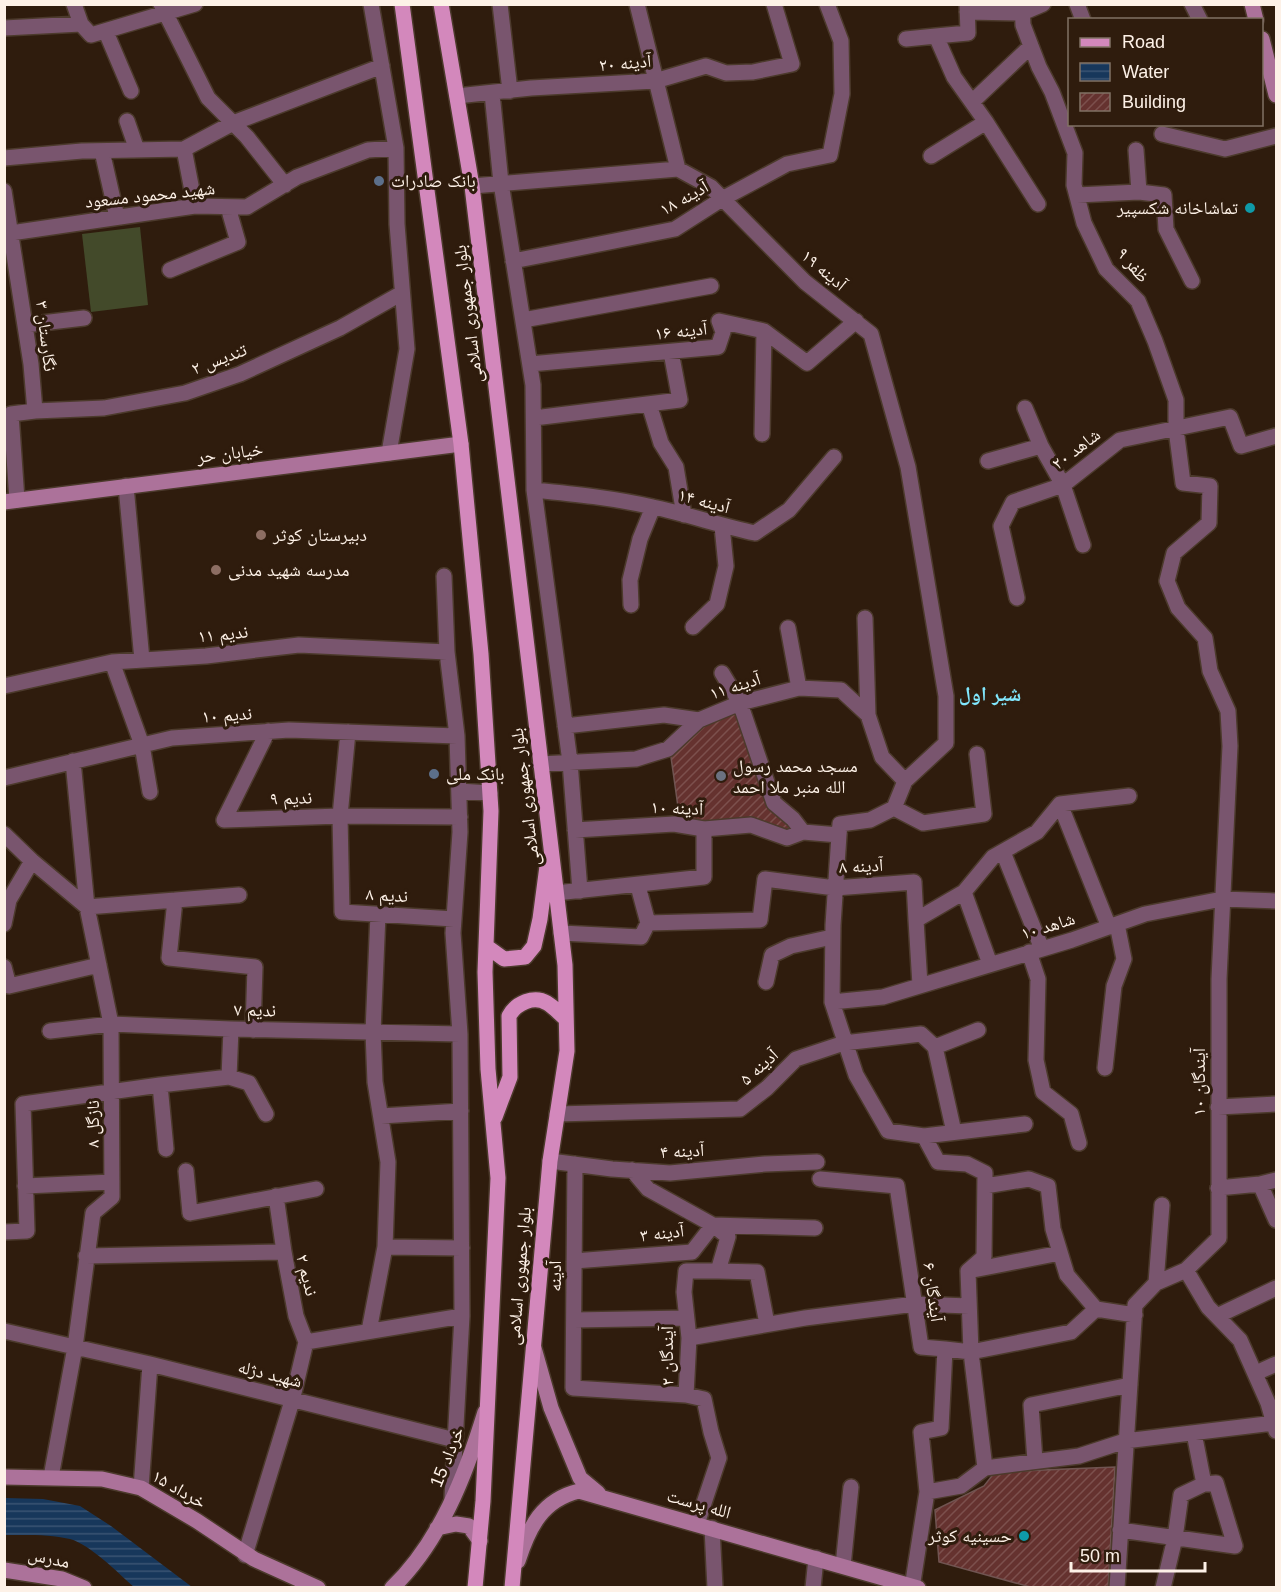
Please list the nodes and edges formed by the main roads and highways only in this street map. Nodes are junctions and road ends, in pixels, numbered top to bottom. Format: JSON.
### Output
{"nodes":[{"id":1,"x":402,"y":4,"type":"edge"},
{"id":2,"x":441,"y":4,"type":"edge"},
{"id":3,"x":550,"y":843,"type":"junction"},
{"id":4,"x":486,"y":946,"type":"junction"},
{"id":5,"x":566,"y":1019,"type":"junction"},
{"id":6,"x":493,"y":1122,"type":"junction"},
{"id":7,"x":512,"y":1581,"type":"edge"},
{"id":8,"x":476,"y":1587,"type":"edge"}],
"edges":[{"from":1,"to":4,"type":"main road","name":"بلوار جمهوری اسلامی"},
{"from":2,"to":3,"type":"main road","name":"بلوار جمهوری اسلامی"},
{"from":3,"to":4,"type":"main road"},
{"from":3,"to":5,"type":"main road","name":"بلوار جمهوری اسلامی"},
{"from":4,"to":6,"type":"main road","name":"بلوار جمهوری اسلامی"},
{"from":5,"to":6,"type":"main road"},
{"from":5,"to":7,"type":"main road","name":"بلوار جمهوری اسلامی"},
{"from":6,"to":8,"type":"main road","name":"بلوار جمهوری اسلامی"}]}
